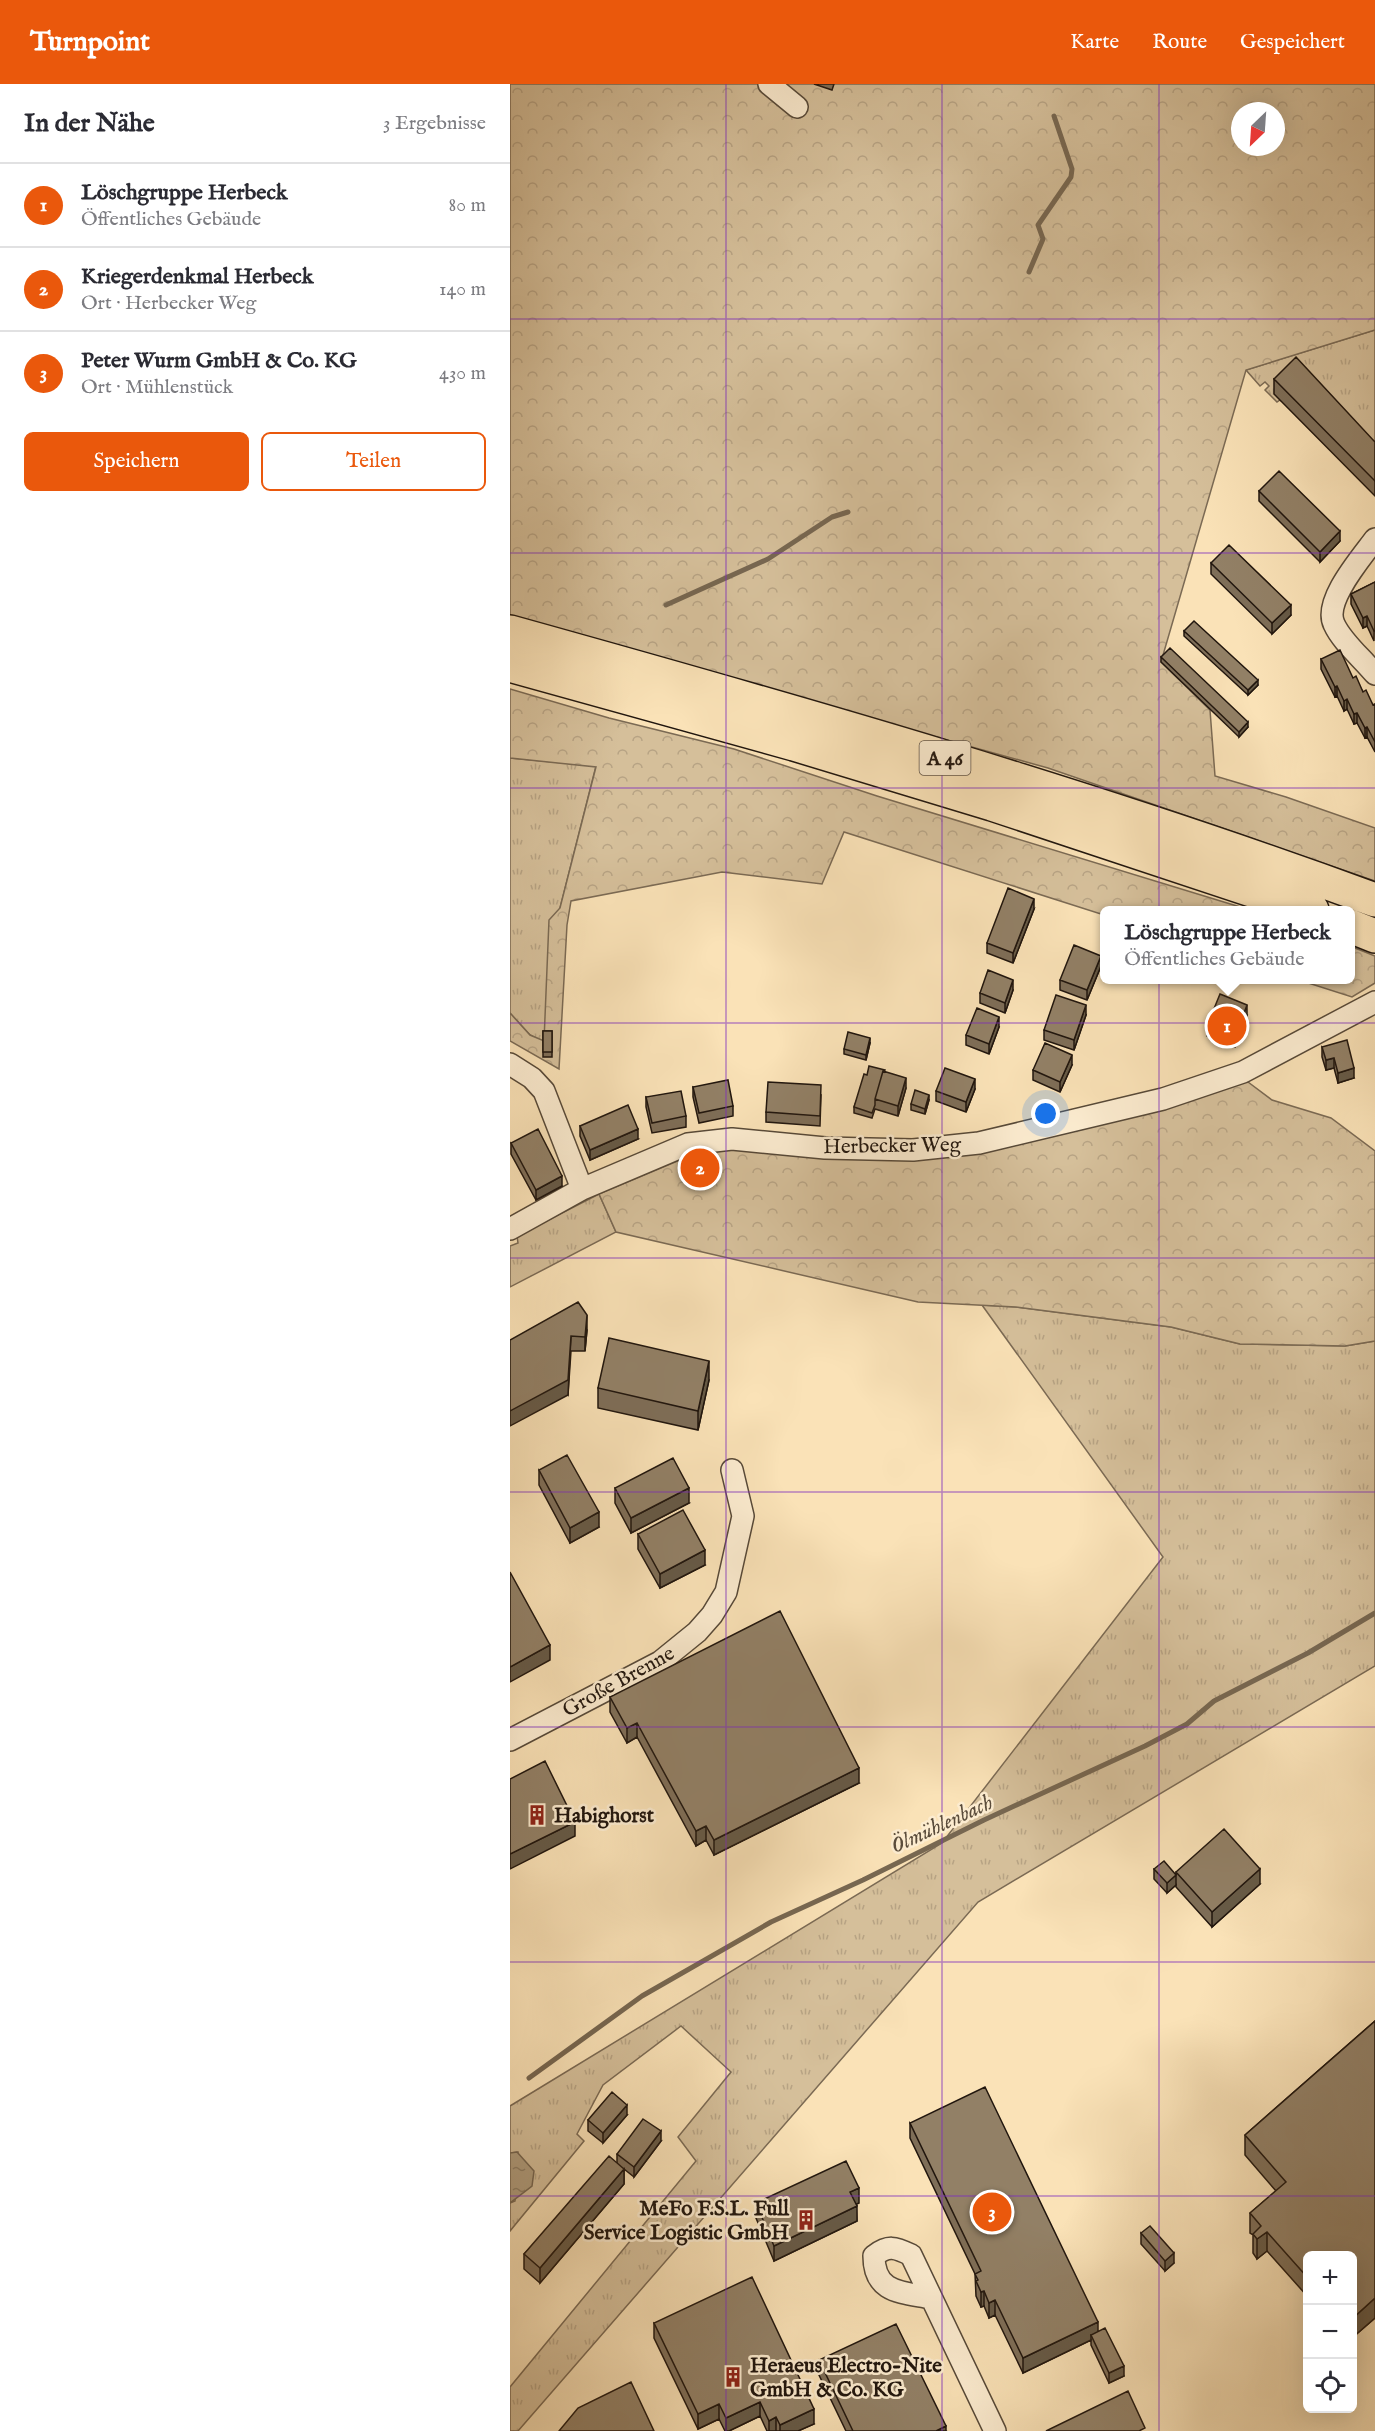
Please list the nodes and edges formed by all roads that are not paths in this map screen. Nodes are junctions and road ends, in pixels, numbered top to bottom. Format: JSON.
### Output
{"nodes":[{"id":1,"x":769,"y":84,"type":"edge"},
{"id":2,"x":797,"y":107,"type":"dead end"},
{"id":3,"x":1375,"y":539,"type":"edge"},
{"id":4,"x":510,"y":632,"type":"edge"},
{"id":5,"x":510,"y":665,"type":"edge"},
{"id":6,"x":1375,"y":674,"type":"edge"},
{"id":7,"x":1375,"y":900,"type":"edge"},
{"id":8,"x":1300,"y":906,"type":"edge"},
{"id":9,"x":1355,"y":928,"type":"edge"},
{"id":10,"x":1375,"y":936,"type":"edge"},
{"id":11,"x":1375,"y":1002,"type":"edge"},
{"id":12,"x":510,"y":1064,"type":"edge"},
{"id":13,"x":582,"y":1189,"type":"junction"},
{"id":14,"x":510,"y":1229,"type":"edge"},
{"id":15,"x":732,"y":1470,"type":"dead end"},
{"id":16,"x":510,"y":1740,"type":"edge"},
{"id":17,"x":932,"y":2298,"type":"dead end"},
{"id":18,"x":995,"y":2431,"type":"edge"}],
"edges":[{"from":1,"to":2,"type":"street"},
{"from":3,"to":6,"type":"street"},
{"from":4,"to":7,"type":"highway","number":"A 46"},
{"from":5,"to":8,"type":"highway","number":"A 46"},
{"from":9,"to":10,"type":"highway"},
{"from":11,"to":13,"type":"street","name":"Herbecker Weg"},
{"from":12,"to":13,"type":"street"},
{"from":13,"to":14,"type":"street","name":"Herbecker Weg"},
{"from":15,"to":16,"type":"street","name":"Große Brenne"},
{"from":17,"to":18,"type":"street"}]}
